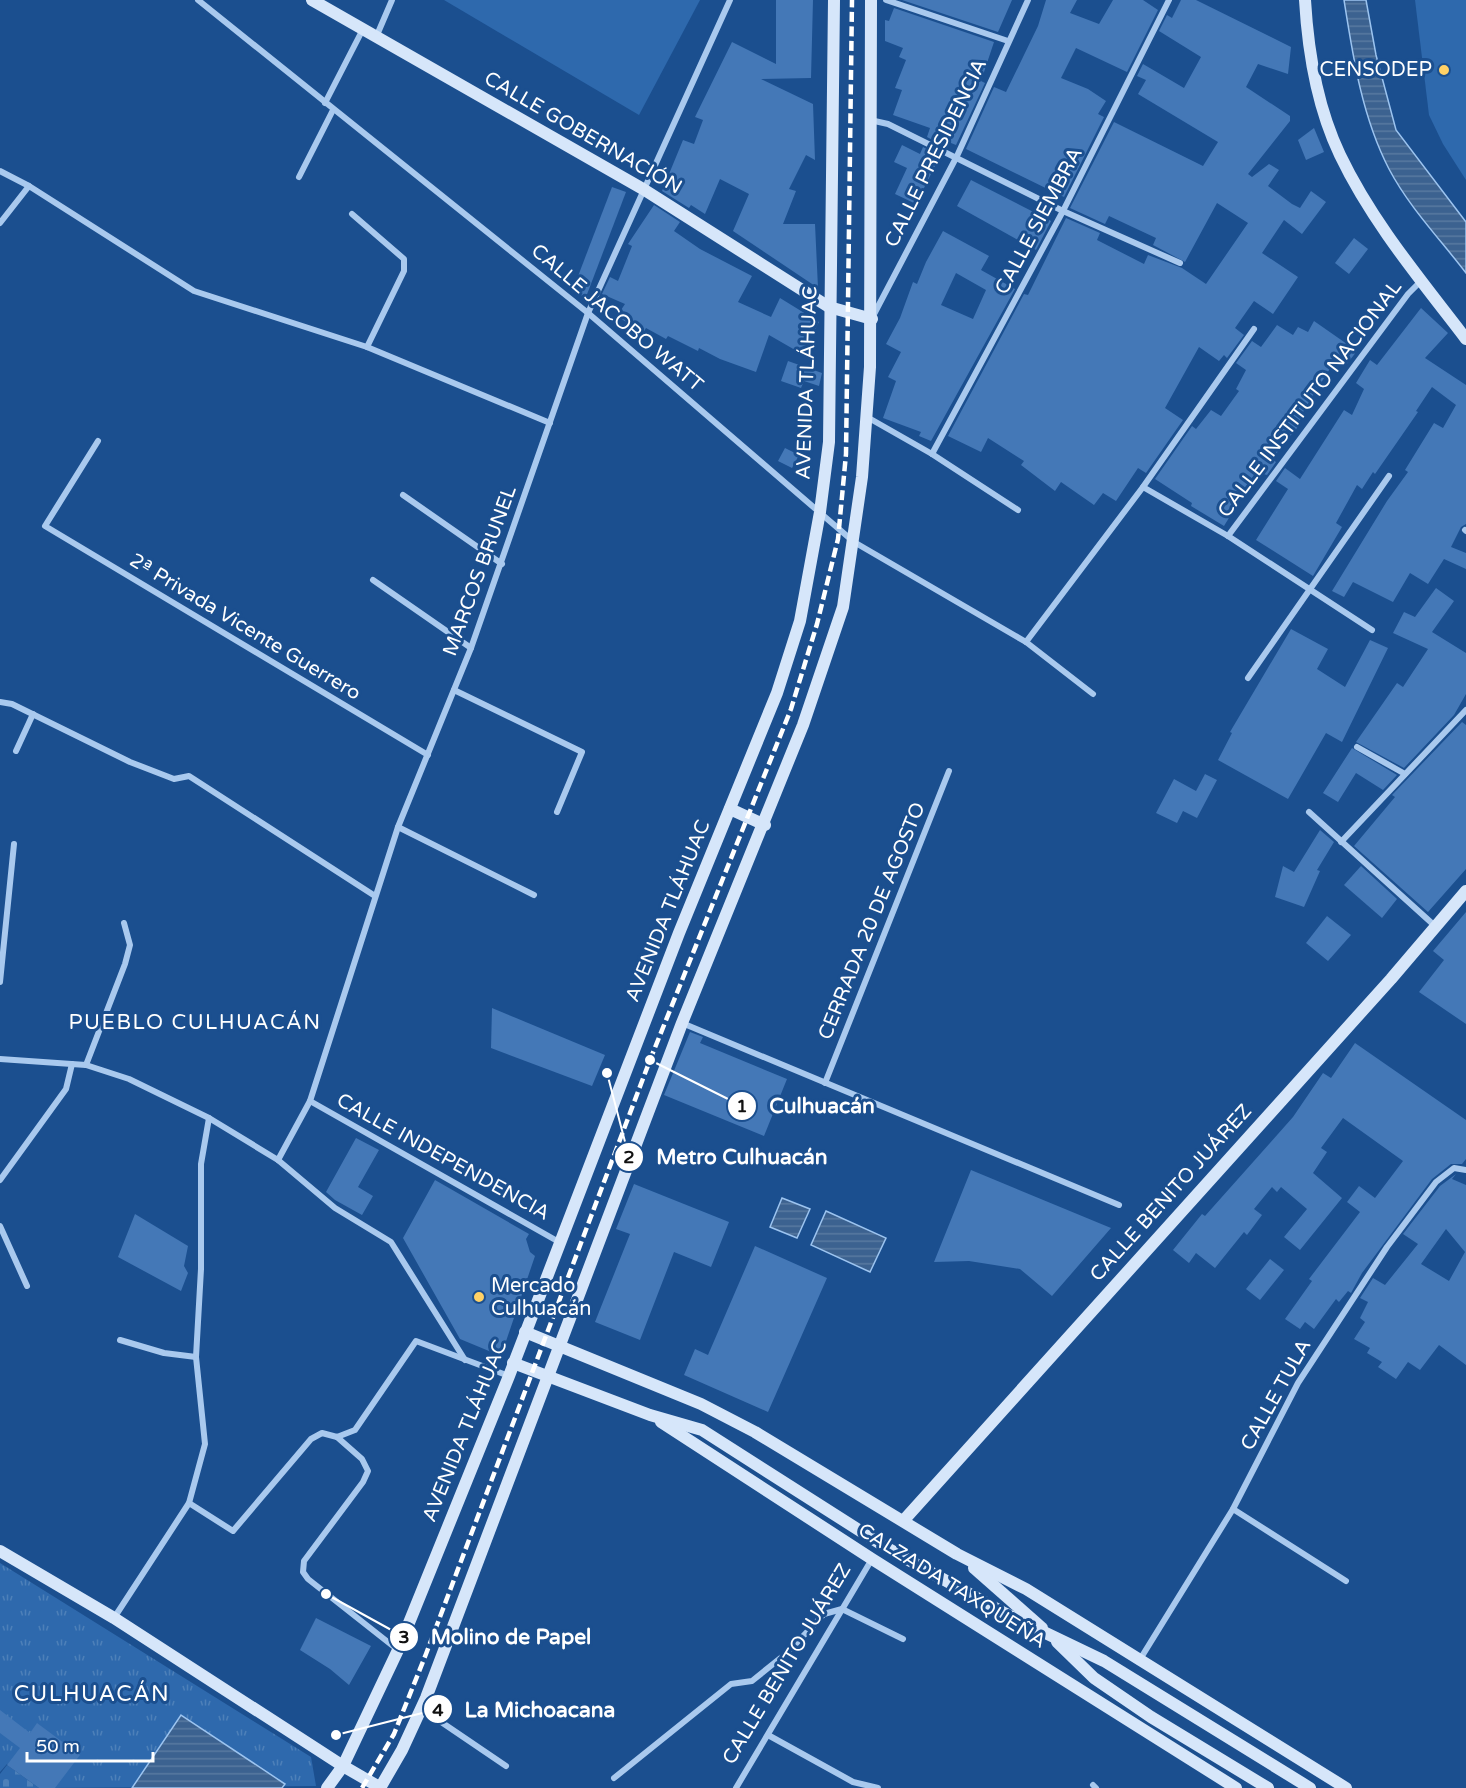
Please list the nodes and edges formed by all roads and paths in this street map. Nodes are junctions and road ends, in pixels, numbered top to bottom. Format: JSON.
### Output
{"nodes":[{"id":1,"x":198,"y":0,"type":"edge"},
{"id":2,"x":312,"y":0,"type":"edge"},
{"id":3,"x":392,"y":0,"type":"edge"},
{"id":4,"x":730,"y":0,"type":"edge"},
{"id":5,"x":834,"y":0,"type":"edge"},
{"id":6,"x":871,"y":0,"type":"edge"},
{"id":7,"x":886,"y":0,"type":"edge"},
{"id":8,"x":1028,"y":0,"type":"edge"},
{"id":9,"x":1169,"y":0,"type":"edge"},
{"id":10,"x":1305,"y":0,"type":"edge"},
{"id":11,"x":363,"y":28,"type":"junction"},
{"id":12,"x":376,"y":35,"type":"junction"},
{"id":13,"x":1008,"y":41,"type":"junction"},
{"id":14,"x":325,"y":103,"type":"junction"},
{"id":15,"x":333,"y":110,"type":"junction"},
{"id":16,"x":869,"y":120,"type":"junction"},
{"id":17,"x":957,"y":156,"type":"junction"},
{"id":18,"x":0,"y":171,"type":"edge"},
{"id":19,"x":299,"y":177,"type":"dead end"},
{"id":20,"x":29,"y":186,"type":"junction"},
{"id":21,"x":643,"y":189,"type":"junction"},
{"id":22,"x":1063,"y":211,"type":"junction"},
{"id":23,"x":352,"y":214,"type":"dead end"},
{"id":24,"x":0,"y":223,"type":"edge"},
{"id":25,"x":1180,"y":263,"type":"dead end"},
{"id":26,"x":1420,"y":282,"type":"junction"},
{"id":27,"x":829,"y":307,"type":"junction"},
{"id":28,"x":588,"y":313,"type":"junction"},
{"id":29,"x":872,"y":319,"type":"junction"},
{"id":30,"x":1254,"y":329,"type":"dead end"},
{"id":31,"x":1466,"y":339,"type":"edge"},
{"id":32,"x":367,"y":347,"type":"junction"},
{"id":33,"x":867,"y":417,"type":"junction"},
{"id":34,"x":550,"y":423,"type":"junction"},
{"id":35,"x":98,"y":441,"type":"dead end"},
{"id":36,"x":932,"y":454,"type":"junction"},
{"id":37,"x":1389,"y":476,"type":"dead end"},
{"id":38,"x":1143,"y":487,"type":"junction"},
{"id":39,"x":403,"y":495,"type":"dead end"},
{"id":40,"x":1018,"y":510,"type":"dead end"},
{"id":41,"x":820,"y":512,"type":"junction"},
{"id":42,"x":1228,"y":536,"type":"junction"},
{"id":43,"x":854,"y":542,"type":"junction"},
{"id":44,"x":502,"y":564,"type":"junction"},
{"id":45,"x":373,"y":580,"type":"dead end"},
{"id":46,"x":1309,"y":589,"type":"junction"},
{"id":47,"x":1371,"y":630,"type":"dead end"},
{"id":48,"x":1026,"y":642,"type":"junction"},
{"id":49,"x":471,"y":648,"type":"junction"},
{"id":50,"x":1248,"y":678,"type":"dead end"},
{"id":51,"x":454,"y":690,"type":"junction"},
{"id":52,"x":1093,"y":694,"type":"dead end"},
{"id":53,"x":0,"y":702,"type":"edge"},
{"id":54,"x":1466,"y":710,"type":"edge"},
{"id":55,"x":33,"y":714,"type":"junction"},
{"id":56,"x":1357,"y":747,"type":"dead end"},
{"id":57,"x":16,"y":751,"type":"dead end"},
{"id":58,"x":428,"y":755,"type":"junction"},
{"id":59,"x":949,"y":771,"type":"dead end"},
{"id":60,"x":1405,"y":774,"type":"junction"},
{"id":61,"x":729,"y":809,"type":"junction"},
{"id":62,"x":557,"y":812,"type":"dead end"},
{"id":63,"x":1309,"y":812,"type":"dead end"},
{"id":64,"x":765,"y":825,"type":"junction"},
{"id":65,"x":398,"y":827,"type":"junction"},
{"id":66,"x":1341,"y":842,"type":"junction"},
{"id":67,"x":14,"y":844,"type":"dead end"},
{"id":68,"x":1466,"y":891,"type":"edge"},
{"id":69,"x":534,"y":895,"type":"dead end"},
{"id":70,"x":375,"y":896,"type":"junction"},
{"id":71,"x":124,"y":923,"type":"dead end"},
{"id":72,"x":1435,"y":926,"type":"junction"},
{"id":73,"x":0,"y":982,"type":"edge"},
{"id":74,"x":682,"y":1023,"type":"junction"},
{"id":75,"x":0,"y":1059,"type":"edge"},
{"id":76,"x":72,"y":1064,"type":"junction"},
{"id":77,"x":86,"y":1065,"type":"junction"},
{"id":78,"x":825,"y":1083,"type":"junction"},
{"id":79,"x":310,"y":1101,"type":"junction"},
{"id":80,"x":209,"y":1118,"type":"junction"},
{"id":81,"x":279,"y":1160,"type":"junction"},
{"id":82,"x":1466,"y":1170,"type":"edge"},
{"id":83,"x":0,"y":1180,"type":"edge"},
{"id":84,"x":1119,"y":1205,"type":"dead end"},
{"id":85,"x":0,"y":1226,"type":"edge"},
{"id":86,"x":559,"y":1242,"type":"junction"},
{"id":87,"x":27,"y":1286,"type":"dead end"},
{"id":88,"x":525,"y":1332,"type":"junction"},
{"id":89,"x":120,"y":1340,"type":"dead end"},
{"id":90,"x":560,"y":1346,"type":"junction"},
{"id":91,"x":196,"y":1357,"type":"junction"},
{"id":92,"x":465,"y":1360,"type":"junction"},
{"id":93,"x":513,"y":1364,"type":"junction"},
{"id":94,"x":509,"y":1376,"type":"junction"},
{"id":95,"x":548,"y":1377,"type":"junction"},
{"id":96,"x":650,"y":1414,"type":"junction"},
{"id":97,"x":337,"y":1437,"type":"junction"},
{"id":98,"x":189,"y":1503,"type":"junction"},
{"id":99,"x":1233,"y":1509,"type":"junction"},
{"id":100,"x":904,"y":1520,"type":"junction"},
{"id":101,"x":0,"y":1551,"type":"edge"},
{"id":102,"x":957,"y":1554,"type":"junction"},
{"id":103,"x":872,"y":1559,"type":"junction"},
{"id":104,"x":1346,"y":1581,"type":"dead end"},
{"id":105,"x":842,"y":1609,"type":"junction"},
{"id":106,"x":114,"y":1618,"type":"junction"},
{"id":107,"x":903,"y":1638,"type":"dead end"},
{"id":108,"x":398,"y":1650,"type":"junction"},
{"id":109,"x":1139,"y":1662,"type":"junction"},
{"id":110,"x":422,"y":1709,"type":"junction"},
{"id":111,"x":768,"y":1735,"type":"junction"},
{"id":112,"x":343,"y":1766,"type":"junction"},
{"id":113,"x":506,"y":1766,"type":"dead end"},
{"id":114,"x":614,"y":1778,"type":"dead end"},
{"id":115,"x":327,"y":1788,"type":"edge"},
{"id":116,"x":381,"y":1788,"type":"edge"},
{"id":117,"x":736,"y":1788,"type":"edge"},
{"id":118,"x":878,"y":1788,"type":"edge"},
{"id":119,"x":1236,"y":1788,"type":"edge"},
{"id":120,"x":1268,"y":1788,"type":"edge"},
{"id":121,"x":1310,"y":1788,"type":"edge"},
{"id":122,"x":1346,"y":1788,"type":"edge"}],
"edges":[{"from":1,"to":14,"type":"street","name":"CALLE JACOBO WATT"},
{"from":2,"to":11,"type":"main road","name":"CALLE GOBERNACIÓN"},
{"from":3,"to":12,"type":"street"},
{"from":4,"to":21,"type":"street","name":"MARCOS BRUNEL"},
{"from":5,"to":27,"type":"main road","name":"AVENIDA TLÁHUAC"},
{"from":6,"to":16,"type":"main road"},
{"from":7,"to":13,"type":"street"},
{"from":8,"to":13,"type":"street","name":"CALLE PRESIDENCIA"},
{"from":9,"to":22,"type":"street","name":"CALLE SIEMBRA"},
{"from":10,"to":26,"type":"main road"},
{"from":11,"to":12,"type":"main road","name":"CALLE GOBERNACIÓN"},
{"from":11,"to":14,"type":"street"},
{"from":12,"to":21,"type":"main road","name":"CALLE GOBERNACIÓN"},
{"from":13,"to":17,"type":"street","name":"CALLE PRESIDENCIA"},
{"from":14,"to":15,"type":"street","name":"CALLE JACOBO WATT"},
{"from":15,"to":19,"type":"street"},
{"from":15,"to":28,"type":"street","name":"CALLE JACOBO WATT"},
{"from":16,"to":17,"type":"street"},
{"from":16,"to":29,"type":"main road"},
{"from":17,"to":22,"type":"street"},
{"from":17,"to":29,"type":"street","name":"CALLE PRESIDENCIA"},
{"from":18,"to":20,"type":"street"},
{"from":20,"to":24,"type":"street"},
{"from":20,"to":32,"type":"street"},
{"from":21,"to":27,"type":"main road","name":"CALLE GOBERNACIÓN"},
{"from":21,"to":28,"type":"street","name":"MARCOS BRUNEL"},
{"from":22,"to":25,"type":"street"},
{"from":22,"to":36,"type":"street","name":"CALLE SIEMBRA"},
{"from":23,"to":32,"type":"street"},
{"from":26,"to":31,"type":"main road"},
{"from":26,"to":42,"type":"street","name":"CALLE INSTITUTO NACIONAL"},
{"from":27,"to":29,"type":"main road","name":"CALLE GOBERNACIÓN"},
{"from":27,"to":41,"type":"main road","name":"AVENIDA TLÁHUAC"},
{"from":28,"to":34,"type":"street","name":"MARCOS BRUNEL"},
{"from":28,"to":41,"type":"street","name":"CALLE JACOBO WATT"},
{"from":29,"to":33,"type":"main road"},
{"from":30,"to":38,"type":"street"},
{"from":32,"to":34,"type":"street"},
{"from":33,"to":36,"type":"street"},
{"from":33,"to":43,"type":"main road"},
{"from":34,"to":44,"type":"street","name":"MARCOS BRUNEL"},
{"from":35,"to":58,"type":"street","name":"2ª Privada Vicente Guerrero"},
{"from":36,"to":40,"type":"street"},
{"from":37,"to":46,"type":"street"},
{"from":38,"to":42,"type":"street"},
{"from":38,"to":48,"type":"street"},
{"from":39,"to":44,"type":"street"},
{"from":41,"to":43,"type":"street","name":"CALLE JACOBO WATT"},
{"from":41,"to":61,"type":"main road","name":"AVENIDA TLÁHUAC"},
{"from":42,"to":46,"type":"street"},
{"from":43,"to":48,"type":"street","name":"CALLE JACOBO WATT"},
{"from":43,"to":64,"type":"main road"},
{"from":44,"to":49,"type":"street","name":"MARCOS BRUNEL"},
{"from":45,"to":49,"type":"street"},
{"from":46,"to":47,"type":"street"},
{"from":46,"to":50,"type":"street"},
{"from":48,"to":52,"type":"street","name":"CALLE JACOBO WATT"},
{"from":49,"to":51,"type":"street","name":"MARCOS BRUNEL"},
{"from":51,"to":58,"type":"street","name":"MARCOS BRUNEL"},
{"from":51,"to":62,"type":"street"},
{"from":53,"to":55,"type":"street"},
{"from":54,"to":60,"type":"street"},
{"from":55,"to":57,"type":"street"},
{"from":55,"to":70,"type":"street"},
{"from":56,"to":60,"type":"street"},
{"from":58,"to":65,"type":"street","name":"MARCOS BRUNEL"},
{"from":59,"to":78,"type":"street","name":"CERRADA 20 DE AGOSTO"},
{"from":60,"to":66,"type":"street"},
{"from":61,"to":64,"type":"main road"},
{"from":61,"to":86,"type":"main road","name":"AVENIDA TLÁHUAC"},
{"from":63,"to":66,"type":"street"},
{"from":64,"to":74,"type":"main road"},
{"from":65,"to":69,"type":"street"},
{"from":65,"to":70,"type":"street","name":"MARCOS BRUNEL"},
{"from":66,"to":72,"type":"street"},
{"from":67,"to":73,"type":"street"},
{"from":68,"to":72,"type":"main road","name":"CALLE BENITO JUÁREZ"},
{"from":70,"to":79,"type":"street","name":"MARCOS BRUNEL"},
{"from":71,"to":77,"type":"street"},
{"from":72,"to":100,"type":"main road","name":"CALLE BENITO JUÁREZ"},
{"from":74,"to":78,"type":"street"},
{"from":74,"to":90,"type":"main road"},
{"from":75,"to":76,"type":"street"},
{"from":76,"to":77,"type":"street"},
{"from":76,"to":83,"type":"street"},
{"from":77,"to":80,"type":"street"},
{"from":78,"to":84,"type":"street"},
{"from":79,"to":81,"type":"street","name":"MARCOS BRUNEL"},
{"from":79,"to":86,"type":"street","name":"CALLE INDEPENDENCIA"},
{"from":80,"to":81,"type":"street"},
{"from":80,"to":91,"type":"street"},
{"from":81,"to":92,"type":"street"},
{"from":82,"to":99,"type":"street","name":"CALLE TULA"},
{"from":85,"to":87,"type":"street"},
{"from":86,"to":88,"type":"main road","name":"AVENIDA TLÁHUAC"},
{"from":88,"to":90,"type":"main road","name":"CALZADA TAXQUEÑA"},
{"from":88,"to":93,"type":"main road","name":"AVENIDA TLÁHUAC"},
{"from":89,"to":91,"type":"street"},
{"from":90,"to":95,"type":"main road"},
{"from":90,"to":100,"type":"main road","name":"CALZADA TAXQUEÑA"},
{"from":91,"to":98,"type":"street"},
{"from":92,"to":94,"type":"street"},
{"from":92,"to":97,"type":"street"},
{"from":93,"to":94,"type":"main road","name":"AVENIDA TLÁHUAC"},
{"from":93,"to":95,"type":"main road","name":"CALZADA TAXQUEÑA"},
{"from":94,"to":108,"type":"main road","name":"AVENIDA TLÁHUAC"},
{"from":95,"to":96,"type":"main road","name":"CALZADA TAXQUEÑA"},
{"from":95,"to":110,"type":"main road"},
{"from":96,"to":103,"type":"main road","name":"CALZADA TAXQUEÑA"},
{"from":96,"to":121,"type":"main road","name":"CALZADA TAXQUEÑA"},
{"from":97,"to":98,"type":"street"},
{"from":97,"to":108,"type":"street"},
{"from":98,"to":106,"type":"street"},
{"from":99,"to":104,"type":"street"},
{"from":99,"to":109,"type":"street","name":"CALLE TULA"},
{"from":100,"to":102,"type":"main road","name":"CALZADA TAXQUEÑA"},
{"from":101,"to":106,"type":"main road"},
{"from":102,"to":109,"type":"main road","name":"CALZADA TAXQUEÑA"},
{"from":102,"to":120,"type":"main road","name":"CALZADA TAXQUEÑA"},
{"from":103,"to":105,"type":"street","name":"CALLE BENITO JUÁREZ"},
{"from":103,"to":119,"type":"main road","name":"CALZADA TAXQUEÑA"},
{"from":105,"to":107,"type":"street"},
{"from":105,"to":111,"type":"street","name":"CALLE BENITO JUÁREZ"},
{"from":105,"to":114,"type":"street"},
{"from":106,"to":112,"type":"main road"},
{"from":108,"to":112,"type":"main road","name":"AVENIDA TLÁHUAC"},
{"from":109,"to":122,"type":"main road","name":"CALZADA TAXQUEÑA"},
{"from":110,"to":113,"type":"street"},
{"from":110,"to":116,"type":"main road"},
{"from":111,"to":117,"type":"street","name":"CALLE BENITO JUÁREZ"},
{"from":111,"to":118,"type":"street"},
{"from":112,"to":115,"type":"main road","name":"AVENIDA TLÁHUAC"},
{"from":112,"to":116,"type":"main road"}]}
